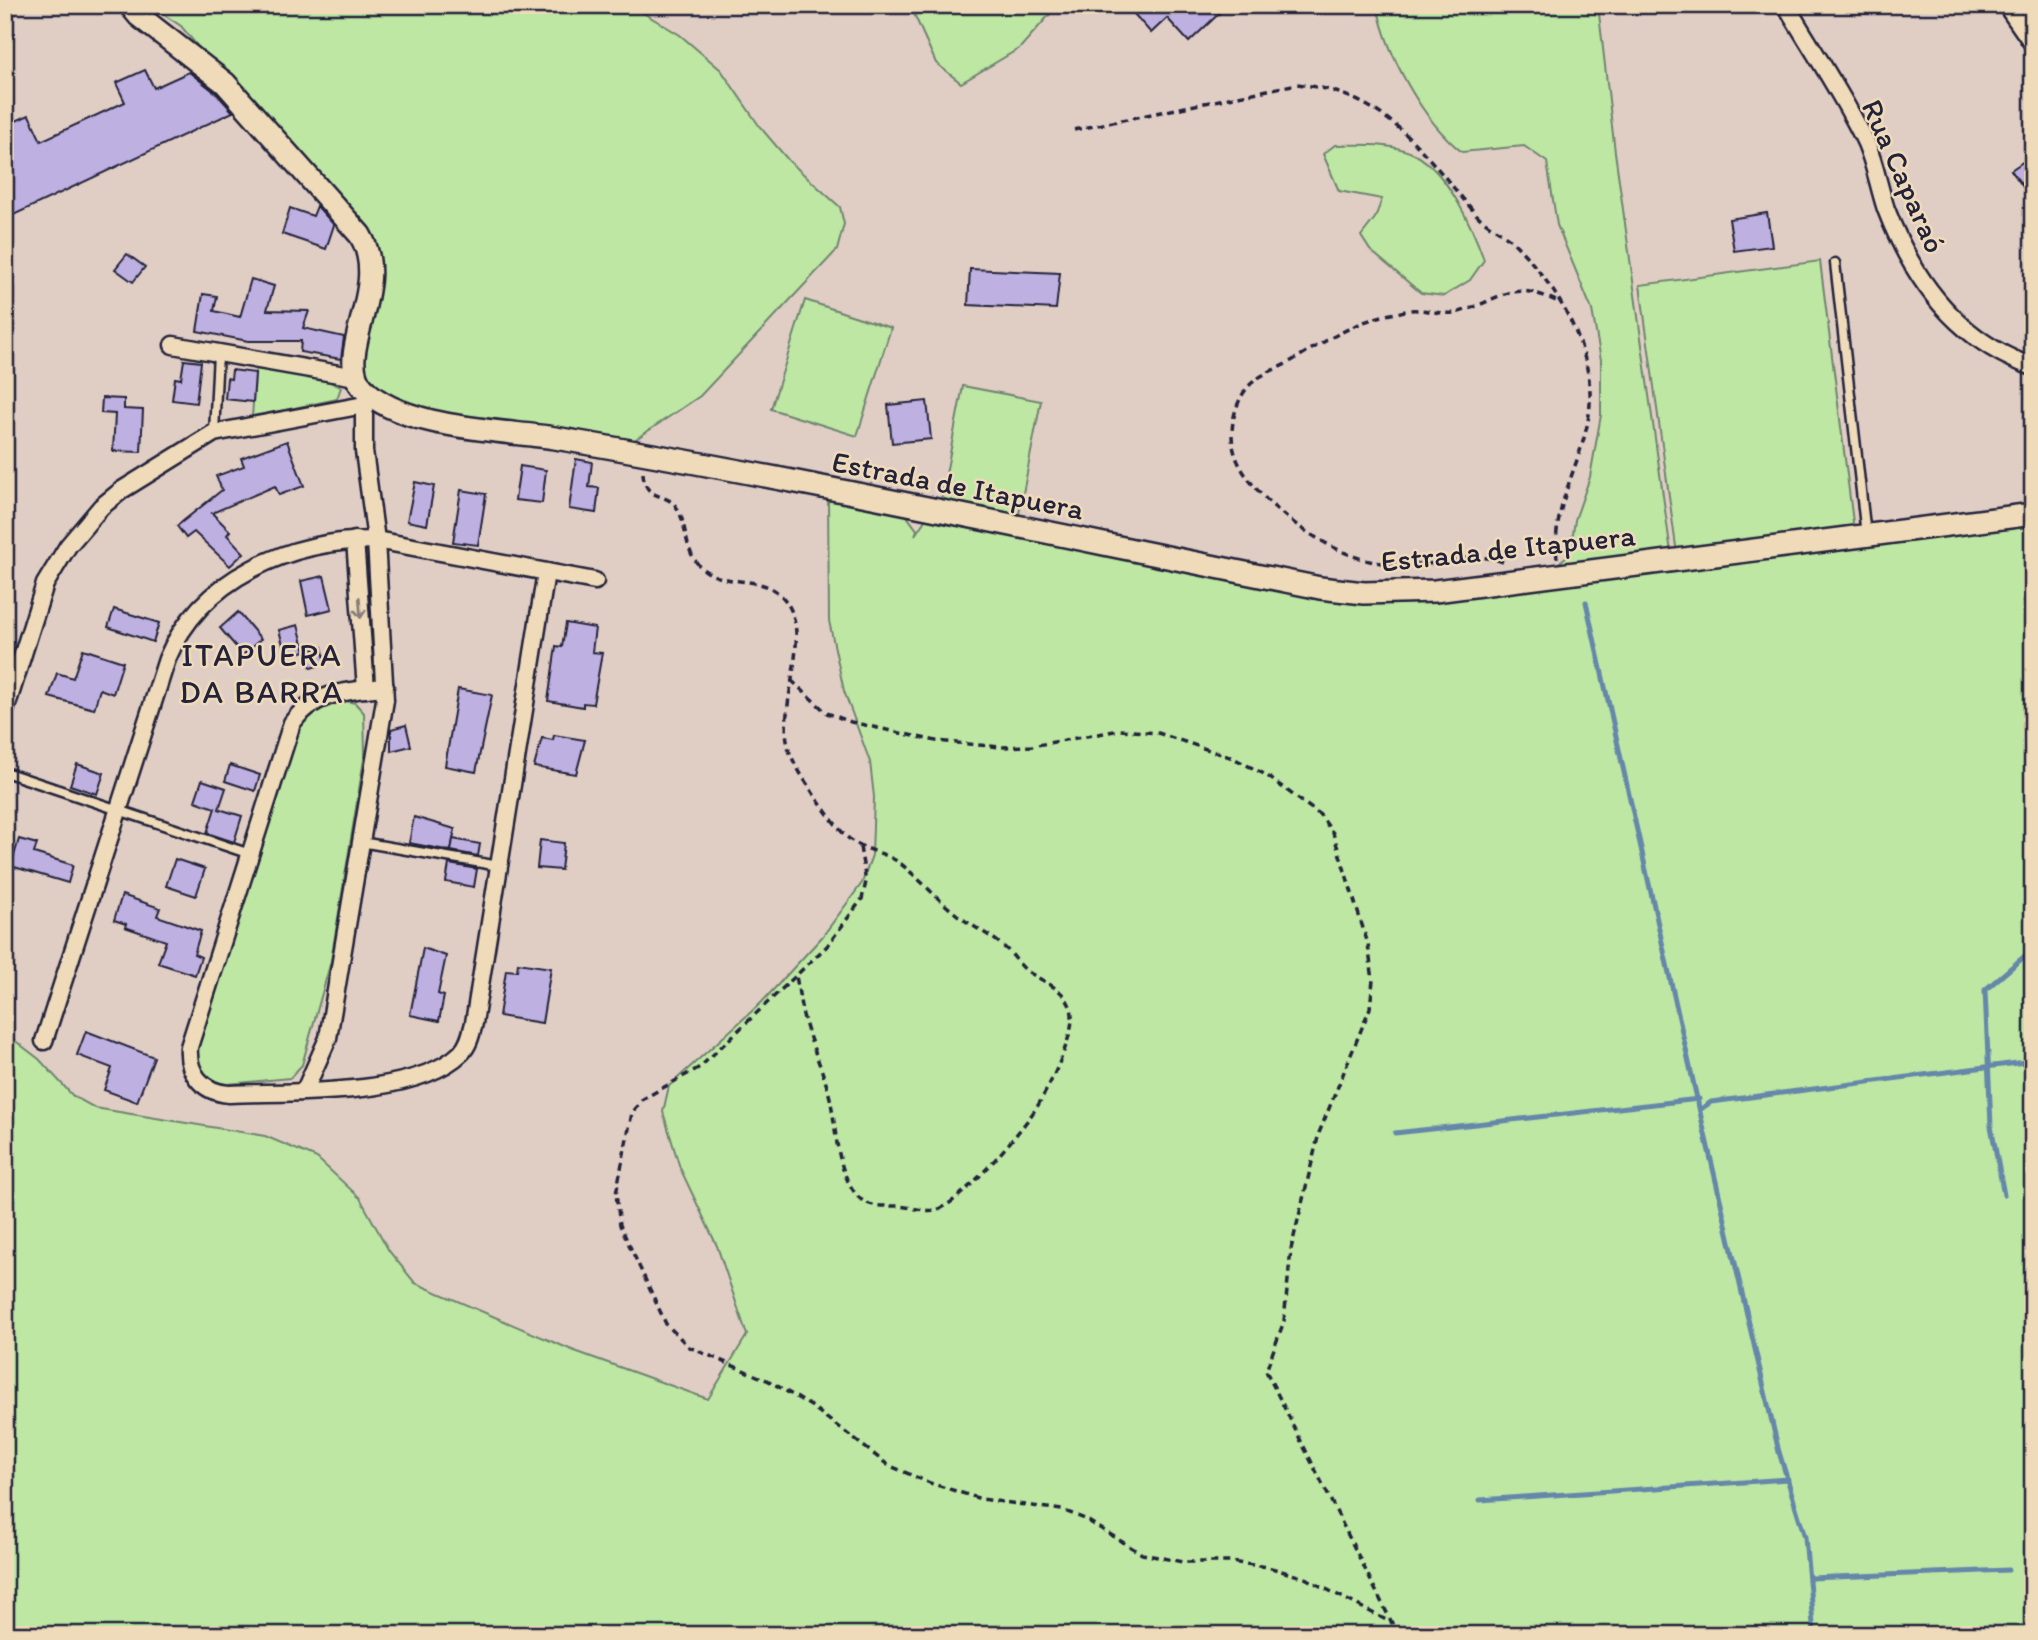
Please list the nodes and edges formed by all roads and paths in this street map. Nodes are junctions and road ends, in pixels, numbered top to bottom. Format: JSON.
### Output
{"nodes":[{"id":1,"x":130,"y":5,"type":"edge"},
{"id":2,"x":1786,"y":5,"type":"edge"},
{"id":3,"x":2006,"y":5,"type":"edge"},
{"id":4,"x":2033,"y":44,"type":"edge"},
{"id":5,"x":1074,"y":130,"type":"dead end"},
{"id":6,"x":1835,"y":263,"type":"dead end"},
{"id":7,"x":1562,"y":304,"type":"junction"},
{"id":8,"x":173,"y":345,"type":"dead end"},
{"id":9,"x":218,"y":353,"type":"junction"},
{"id":10,"x":2033,"y":367,"type":"edge"},
{"id":11,"x":363,"y":392,"type":"junction"},
{"id":12,"x":214,"y":433,"type":"junction"},
{"id":13,"x":644,"y":453,"type":"junction"},
{"id":14,"x":2033,"y":514,"type":"edge"},
{"id":15,"x":1866,"y":535,"type":"junction"},
{"id":16,"x":355,"y":540,"type":"junction"},
{"id":17,"x":376,"y":540,"type":"junction"},
{"id":18,"x":1508,"y":564,"type":"dead end"},
{"id":19,"x":546,"y":572,"type":"junction"},
{"id":20,"x":1560,"y":573,"type":"junction"},
{"id":21,"x":595,"y":581,"type":"dead end"},
{"id":22,"x":791,"y":680,"type":"junction"},
{"id":23,"x":385,"y":687,"type":"junction"},
{"id":24,"x":366,"y":689,"type":"junction"},
{"id":25,"x":5,"y":711,"type":"edge"},
{"id":26,"x":5,"y":772,"type":"edge"},
{"id":27,"x":118,"y":809,"type":"junction"},
{"id":28,"x":360,"y":842,"type":"junction"},
{"id":29,"x":860,"y":847,"type":"junction"},
{"id":30,"x":250,"y":854,"type":"junction"},
{"id":31,"x":499,"y":866,"type":"junction"},
{"id":32,"x":796,"y":976,"type":"junction"},
{"id":33,"x":44,"y":1041,"type":"dead end"},
{"id":34,"x":305,"y":1090,"type":"junction"},
{"id":35,"x":1392,"y":1623,"type":"junction"},
{"id":36,"x":1394,"y":1635,"type":"edge"}],
"edges":[{"from":1,"to":11,"type":"street"},
{"from":2,"to":10,"type":"street","name":"Rua Caparaó"},
{"from":3,"to":4,"type":"street"},
{"from":5,"to":7,"type":"path"},
{"from":6,"to":15,"type":"lane"},
{"from":7,"to":18,"type":"path"},
{"from":7,"to":20,"type":"path"},
{"from":8,"to":9,"type":"street"},
{"from":9,"to":11,"type":"street"},
{"from":9,"to":12,"type":"lane"},
{"from":11,"to":12,"type":"street"},
{"from":11,"to":13,"type":"street","name":"Estrada de Itapuera"},
{"from":11,"to":17,"type":"street"},
{"from":12,"to":25,"type":"street"},
{"from":13,"to":20,"type":"street","name":"Estrada de Itapuera"},
{"from":13,"to":22,"type":"path"},
{"from":14,"to":15,"type":"street","name":"Estrada de Itapuera"},
{"from":15,"to":20,"type":"street","name":"Estrada de Itapuera"},
{"from":16,"to":17,"type":"street"},
{"from":16,"to":24,"type":"street","one_way":true},
{"from":16,"to":27,"type":"street"},
{"from":17,"to":19,"type":"street"},
{"from":17,"to":23,"type":"street"},
{"from":19,"to":21,"type":"street"},
{"from":19,"to":31,"type":"street"},
{"from":22,"to":29,"type":"path"},
{"from":22,"to":35,"type":"path"},
{"from":23,"to":24,"type":"street"},
{"from":23,"to":28,"type":"street"},
{"from":24,"to":30,"type":"street"},
{"from":26,"to":27,"type":"lane"},
{"from":27,"to":30,"type":"lane"},
{"from":27,"to":33,"type":"street"},
{"from":28,"to":31,"type":"lane"},
{"from":28,"to":34,"type":"street"},
{"from":29,"to":32,"type":"path"},
{"from":29,"to":32,"type":"path"},
{"from":30,"to":34,"type":"street"},
{"from":31,"to":34,"type":"street"},
{"from":32,"to":35,"type":"path"},
{"from":35,"to":36,"type":"path"}]}
